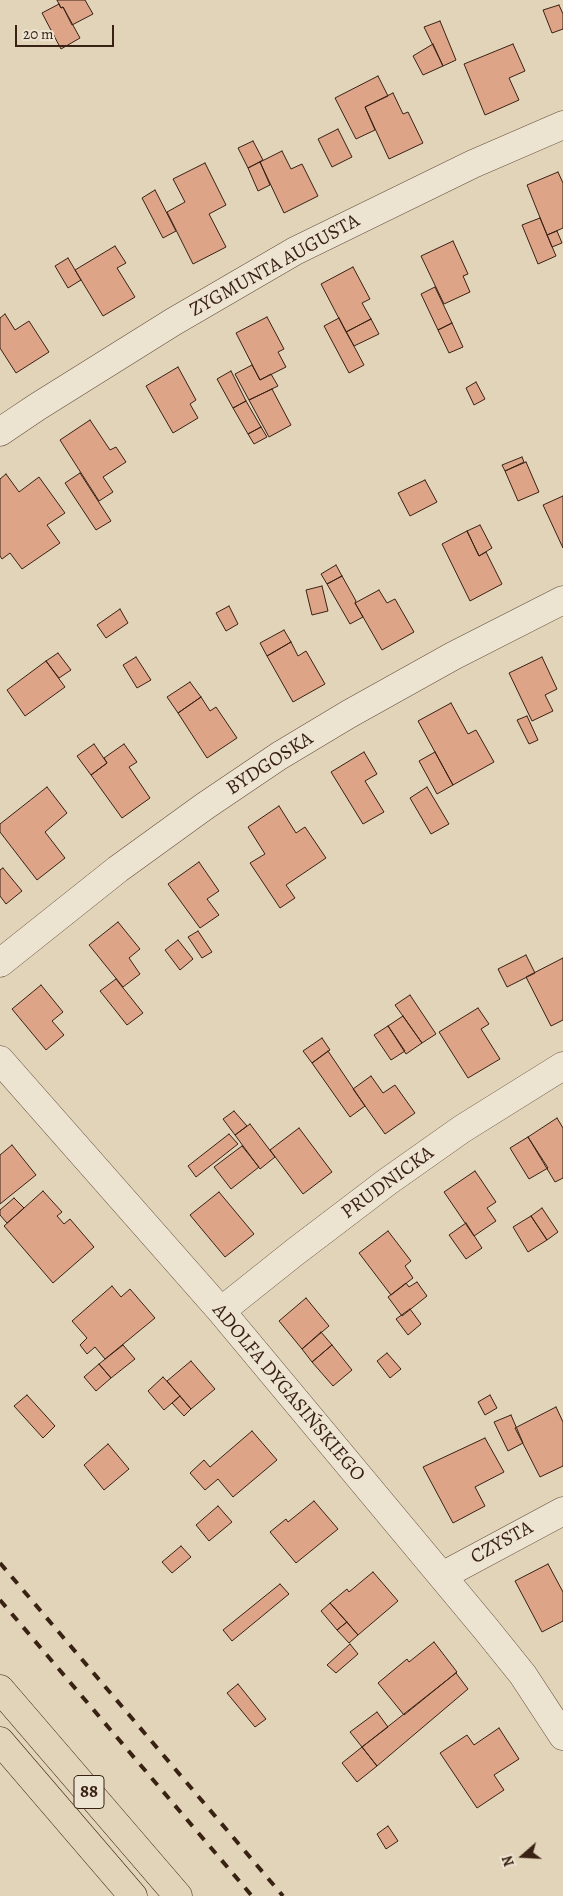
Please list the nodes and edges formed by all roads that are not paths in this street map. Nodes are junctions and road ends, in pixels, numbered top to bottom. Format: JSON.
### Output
{"nodes":[{"id":1,"x":563,"y":124,"type":"edge"},
{"id":2,"x":0,"y":432,"type":"edge"},
{"id":3,"x":563,"y":600,"type":"edge"},
{"id":4,"x":0,"y":963,"type":"edge"},
{"id":5,"x":0,"y":1060,"type":"edge"},
{"id":6,"x":563,"y":1066,"type":"edge"},
{"id":7,"x":221,"y":1311,"type":"junction"},
{"id":8,"x":563,"y":1511,"type":"edge"},
{"id":9,"x":442,"y":1576,"type":"junction"},
{"id":10,"x":0,"y":1690,"type":"edge"},
{"id":11,"x":563,"y":1736,"type":"edge"},
{"id":12,"x":0,"y":1741,"type":"edge"},
{"id":13,"x":133,"y":1896,"type":"edge"},
{"id":14,"x":178,"y":1896,"type":"edge"}],
"edges":[{"from":1,"to":2,"type":"street","name":"ZYGMUNTA AUGUSTA"},
{"from":3,"to":4,"type":"street","name":"BYDGOSKA"},
{"from":5,"to":7,"type":"street","name":"ADOLFA DYGASIŃSKIEGO"},
{"from":6,"to":7,"type":"street","name":"PRUDNICKA"},
{"from":7,"to":9,"type":"street","name":"ADOLFA DYGASIŃSKIEGO"},
{"from":8,"to":9,"type":"street","name":"CZYSTA"},
{"from":9,"to":11,"type":"street","name":"ADOLFA DYGASIŃSKIEGO"},
{"from":10,"to":14,"type":"main road","number":"88"},
{"from":12,"to":13,"type":"main road","number":"88"}]}
